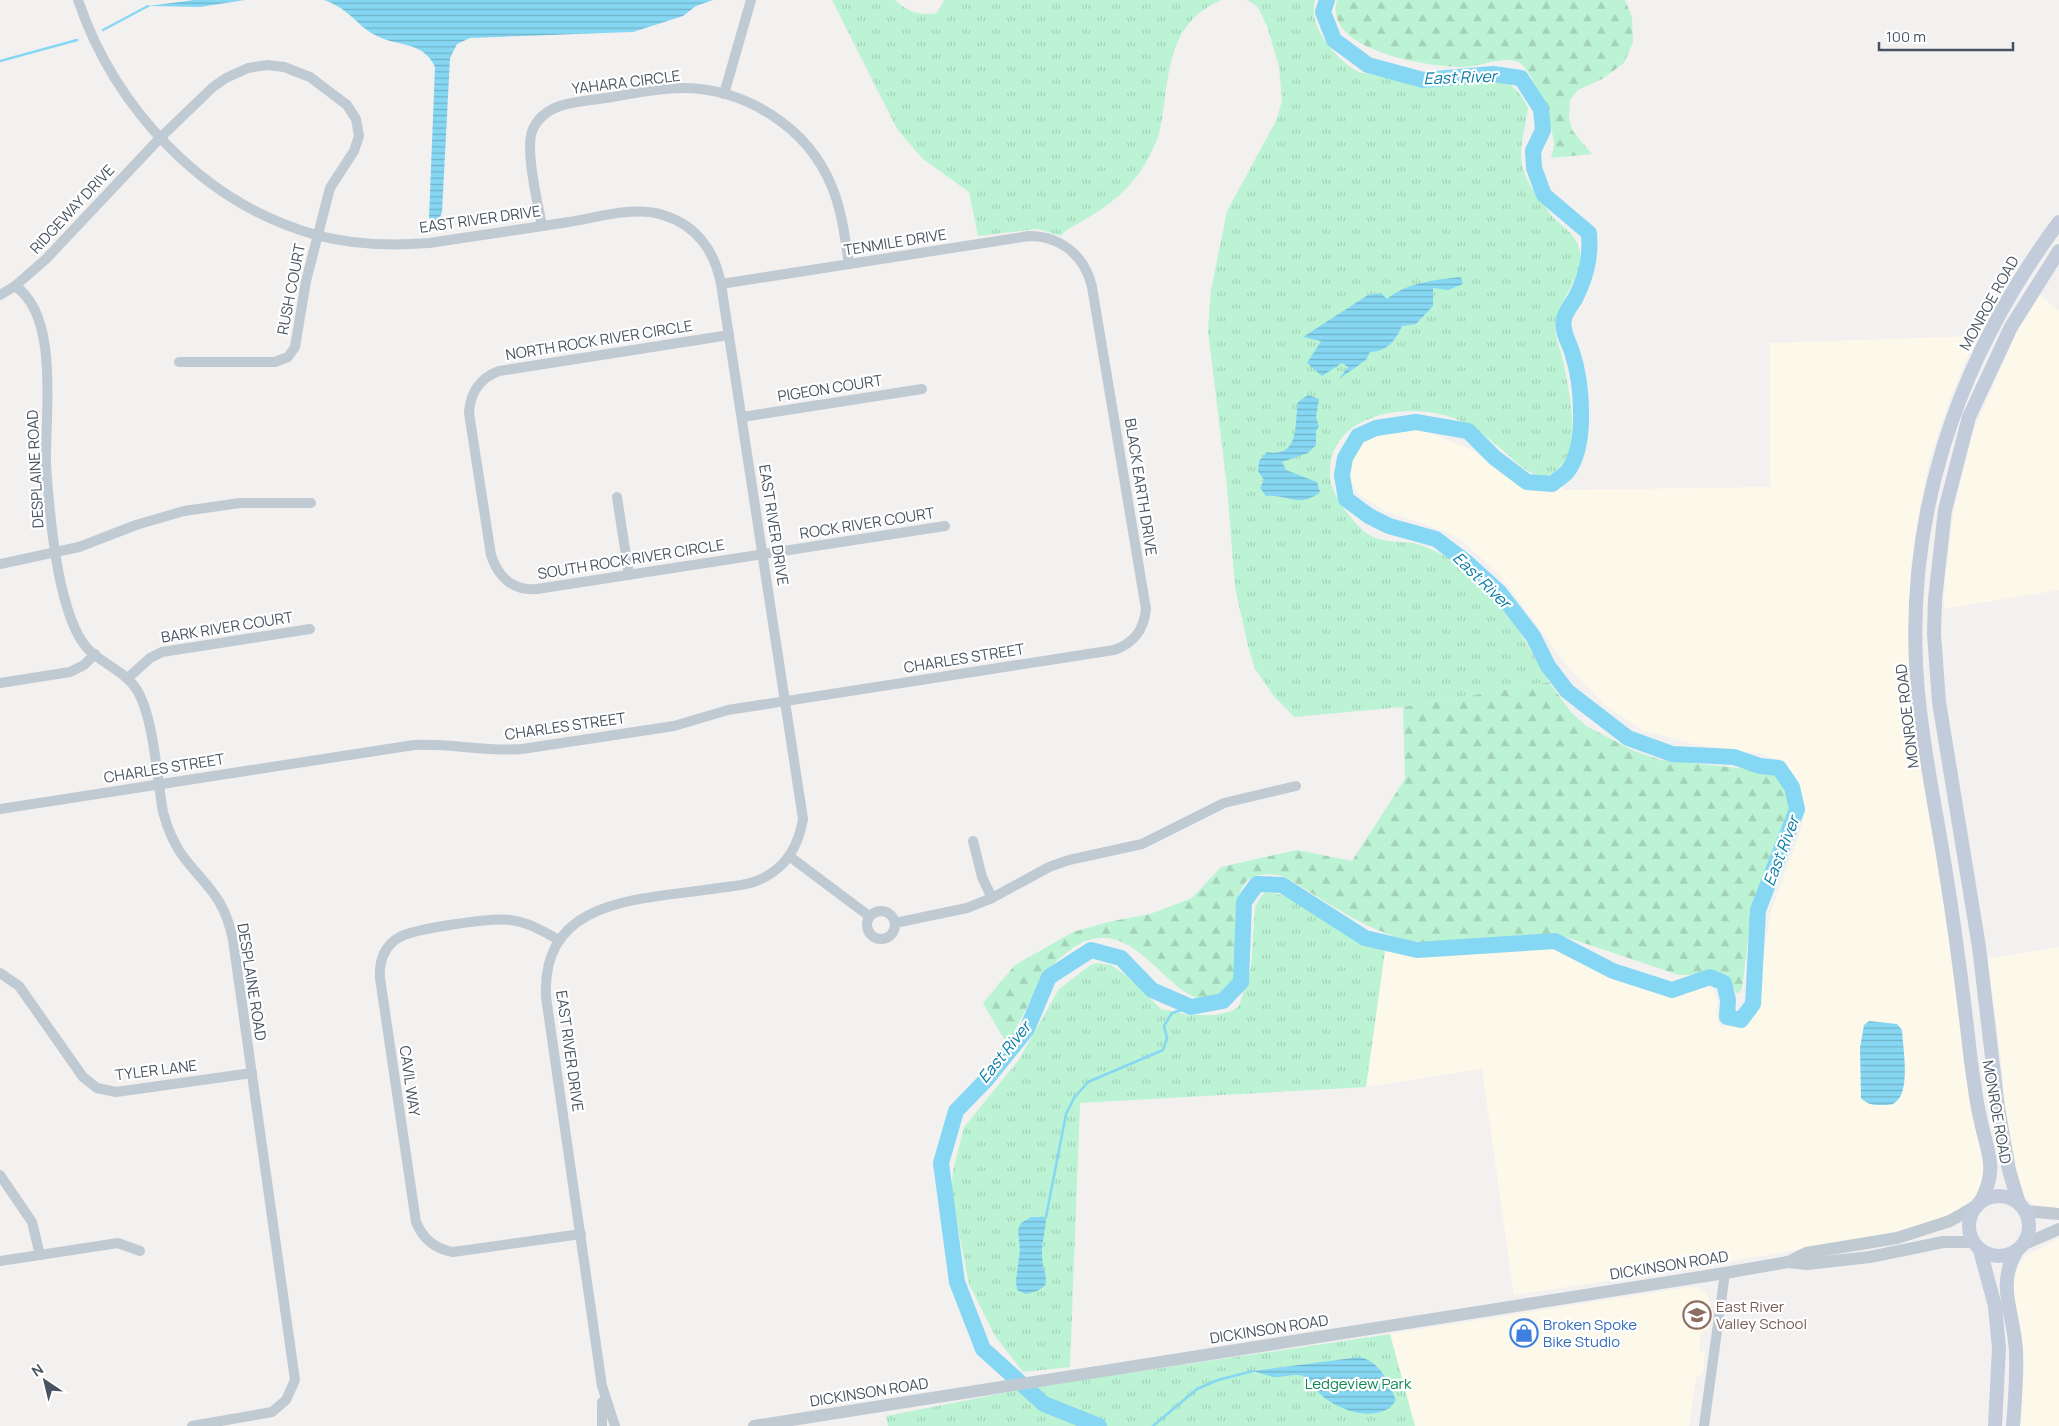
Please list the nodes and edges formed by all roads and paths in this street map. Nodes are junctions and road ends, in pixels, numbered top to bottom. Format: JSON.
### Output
{"nodes":[{"id":1,"x":78,"y":0,"type":"edge"},
{"id":2,"x":751,"y":0,"type":"edge"},
{"id":3,"x":724,"y":94,"type":"junction"},
{"id":4,"x":160,"y":138,"type":"junction"},
{"id":5,"x":2059,"y":222,"type":"edge"},
{"id":6,"x":542,"y":226,"type":"junction"},
{"id":7,"x":317,"y":235,"type":"junction"},
{"id":8,"x":1070,"y":250,"type":"joint"},
{"id":9,"x":2059,"y":251,"type":"edge"},
{"id":10,"x":849,"y":264,"type":"junction"},
{"id":11,"x":721,"y":284,"type":"junction"},
{"id":12,"x":14,"y":286,"type":"junction"},
{"id":13,"x":0,"y":295,"type":"edge"},
{"id":14,"x":729,"y":334,"type":"junction"},
{"id":15,"x":179,"y":362,"type":"dead end"},
{"id":16,"x":922,"y":389,"type":"dead end"},
{"id":17,"x":742,"y":417,"type":"junction"},
{"id":18,"x":617,"y":496,"type":"dead end"},
{"id":19,"x":311,"y":503,"type":"dead end"},
{"id":20,"x":945,"y":526,"type":"dead end"},
{"id":21,"x":55,"y":553,"type":"junction"},
{"id":22,"x":764,"y":554,"type":"junction"},
{"id":23,"x":0,"y":564,"type":"edge"},
{"id":24,"x":630,"y":575,"type":"junction"},
{"id":25,"x":505,"y":580,"type":"joint"},
{"id":26,"x":310,"y":629,"type":"dead end"},
{"id":27,"x":94,"y":654,"type":"junction"},
{"id":28,"x":1043,"y":661,"type":"joint"},
{"id":29,"x":128,"y":678,"type":"junction"},
{"id":30,"x":0,"y":683,"type":"edge"},
{"id":31,"x":786,"y":701,"type":"junction"},
{"id":32,"x":158,"y":784,"type":"junction"},
{"id":33,"x":1296,"y":786,"type":"dead end"},
{"id":34,"x":0,"y":809,"type":"edge"},
{"id":35,"x":973,"y":840,"type":"dead end"},
{"id":36,"x":789,"y":856,"type":"junction"},
{"id":37,"x":992,"y":898,"type":"junction"},
{"id":38,"x":869,"y":916,"type":"junction"},
{"id":39,"x":895,"y":923,"type":"junction"},
{"id":40,"x":559,"y":940,"type":"junction"},
{"id":41,"x":0,"y":973,"type":"edge"},
{"id":42,"x":252,"y":1073,"type":"junction"},
{"id":43,"x":0,"y":1175,"type":"edge"},
{"id":44,"x":1979,"y":1203,"type":"junction"},
{"id":45,"x":2022,"y":1207,"type":"junction"},
{"id":46,"x":2059,"y":1214,"type":"edge"},
{"id":47,"x":2059,"y":1229,"type":"edge"},
{"id":48,"x":581,"y":1234,"type":"junction"},
{"id":49,"x":1976,"y":1246,"type":"junction"},
{"id":50,"x":2020,"y":1248,"type":"junction"},
{"id":51,"x":140,"y":1251,"type":"dead end"},
{"id":52,"x":40,"y":1255,"type":"junction"},
{"id":53,"x":0,"y":1261,"type":"edge"},
{"id":54,"x":1788,"y":1262,"type":"junction"},
{"id":55,"x":1725,"y":1274,"type":"junction"},
{"id":56,"x":602,"y":1386,"type":"junction"},
{"id":57,"x":804,"y":1423,"type":"edge"},
{"id":58,"x":192,"y":1426,"type":"edge"},
{"id":59,"x":602,"y":1426,"type":"edge"},
{"id":60,"x":614,"y":1426,"type":"edge"},
{"id":61,"x":754,"y":1426,"type":"edge"},
{"id":62,"x":1704,"y":1426,"type":"edge"},
{"id":63,"x":1995,"y":1426,"type":"edge"},
{"id":64,"x":2012,"y":1426,"type":"edge"}],
"edges":[{"from":1,"to":4,"type":"street","name":"EAST RIVER DRIVE"},
{"from":2,"to":3,"type":"street"},
{"from":3,"to":6,"type":"street","name":"YAHARA CIRCLE"},
{"from":3,"to":10,"type":"street","name":"YAHARA CIRCLE"},
{"from":4,"to":7,"type":"street","name":"EAST RIVER DRIVE"},
{"from":4,"to":7,"type":"street","name":"RIDGEWAY DRIVE"},
{"from":4,"to":12,"type":"street","name":"RIDGEWAY DRIVE"},
{"from":5,"to":44,"type":"main road","name":"MONROE ROAD"},
{"from":6,"to":7,"type":"street","name":"EAST RIVER DRIVE"},
{"from":6,"to":11,"type":"street","name":"EAST RIVER DRIVE"},
{"from":7,"to":15,"type":"street","name":"RUSH COURT"},
{"from":8,"to":10,"type":"street","name":"TENMILE DRIVE"},
{"from":8,"to":28,"type":"street","name":"BLACK EARTH DRIVE"},
{"from":9,"to":45,"type":"main road","name":"MONROE ROAD"},
{"from":10,"to":11,"type":"street","name":"TENMILE DRIVE"},
{"from":11,"to":14,"type":"street","name":"EAST RIVER DRIVE"},
{"from":12,"to":13,"type":"street","name":"RIDGEWAY DRIVE"},
{"from":12,"to":21,"type":"street","name":"DESPLAINE ROAD"},
{"from":14,"to":17,"type":"street","name":"EAST RIVER DRIVE"},
{"from":14,"to":25,"type":"street","name":"NORTH ROCK RIVER CIRCLE"},
{"from":16,"to":17,"type":"street","name":"PIGEON COURT"},
{"from":17,"to":22,"type":"street","name":"EAST RIVER DRIVE"},
{"from":18,"to":24,"type":"street"},
{"from":19,"to":21,"type":"street"},
{"from":20,"to":22,"type":"street","name":"ROCK RIVER COURT"},
{"from":21,"to":23,"type":"street"},
{"from":21,"to":27,"type":"street","name":"DESPLAINE ROAD"},
{"from":22,"to":24,"type":"street","name":"SOUTH ROCK RIVER CIRCLE"},
{"from":22,"to":31,"type":"street","name":"EAST RIVER DRIVE"},
{"from":24,"to":25,"type":"street","name":"SOUTH ROCK RIVER CIRCLE"},
{"from":26,"to":29,"type":"street","name":"BARK RIVER COURT"},
{"from":27,"to":29,"type":"street","name":"DESPLAINE ROAD"},
{"from":27,"to":30,"type":"street"},
{"from":28,"to":31,"type":"street","name":"CHARLES STREET"},
{"from":29,"to":32,"type":"street","name":"DESPLAINE ROAD"},
{"from":31,"to":32,"type":"street","name":"CHARLES STREET"},
{"from":31,"to":36,"type":"street","name":"EAST RIVER DRIVE"},
{"from":32,"to":34,"type":"street","name":"CHARLES STREET"},
{"from":32,"to":42,"type":"street","name":"DESPLAINE ROAD"},
{"from":33,"to":37,"type":"street"},
{"from":35,"to":37,"type":"street"},
{"from":36,"to":38,"type":"street"},
{"from":36,"to":40,"type":"street","name":"EAST RIVER DRIVE"},
{"from":37,"to":39,"type":"street"},
{"from":38,"to":39,"type":"street"},
{"from":38,"to":39,"type":"street"},
{"from":40,"to":48,"type":"street","name":"EAST RIVER DRIVE"},
{"from":40,"to":48,"type":"street","name":"CAVIL WAY"},
{"from":41,"to":42,"type":"street","name":"TYLER LANE"},
{"from":42,"to":58,"type":"street","name":"DESPLAINE ROAD"},
{"from":43,"to":52,"type":"street"},
{"from":44,"to":45,"type":"main road"},
{"from":44,"to":49,"type":"main road"},
{"from":44,"to":54,"type":"street","name":"DICKINSON ROAD"},
{"from":45,"to":46,"type":"street"},
{"from":45,"to":50,"type":"main road"},
{"from":47,"to":50,"type":"street"},
{"from":48,"to":56,"type":"street","name":"EAST RIVER DRIVE"},
{"from":49,"to":50,"type":"main road"},
{"from":49,"to":54,"type":"street","name":"DICKINSON ROAD"},
{"from":49,"to":63,"type":"main road"},
{"from":50,"to":64,"type":"main road"},
{"from":51,"to":52,"type":"street"},
{"from":52,"to":53,"type":"street"},
{"from":54,"to":55,"type":"street","name":"DICKINSON ROAD"},
{"from":55,"to":57,"type":"street","name":"DICKINSON ROAD"},
{"from":55,"to":62,"type":"street"},
{"from":56,"to":59,"type":"street","name":"EAST RIVER DRIVE"},
{"from":56,"to":60,"type":"street","name":"EAST RIVER DRIVE"},
{"from":57,"to":61,"type":"street","name":"DICKINSON ROAD"}]}
